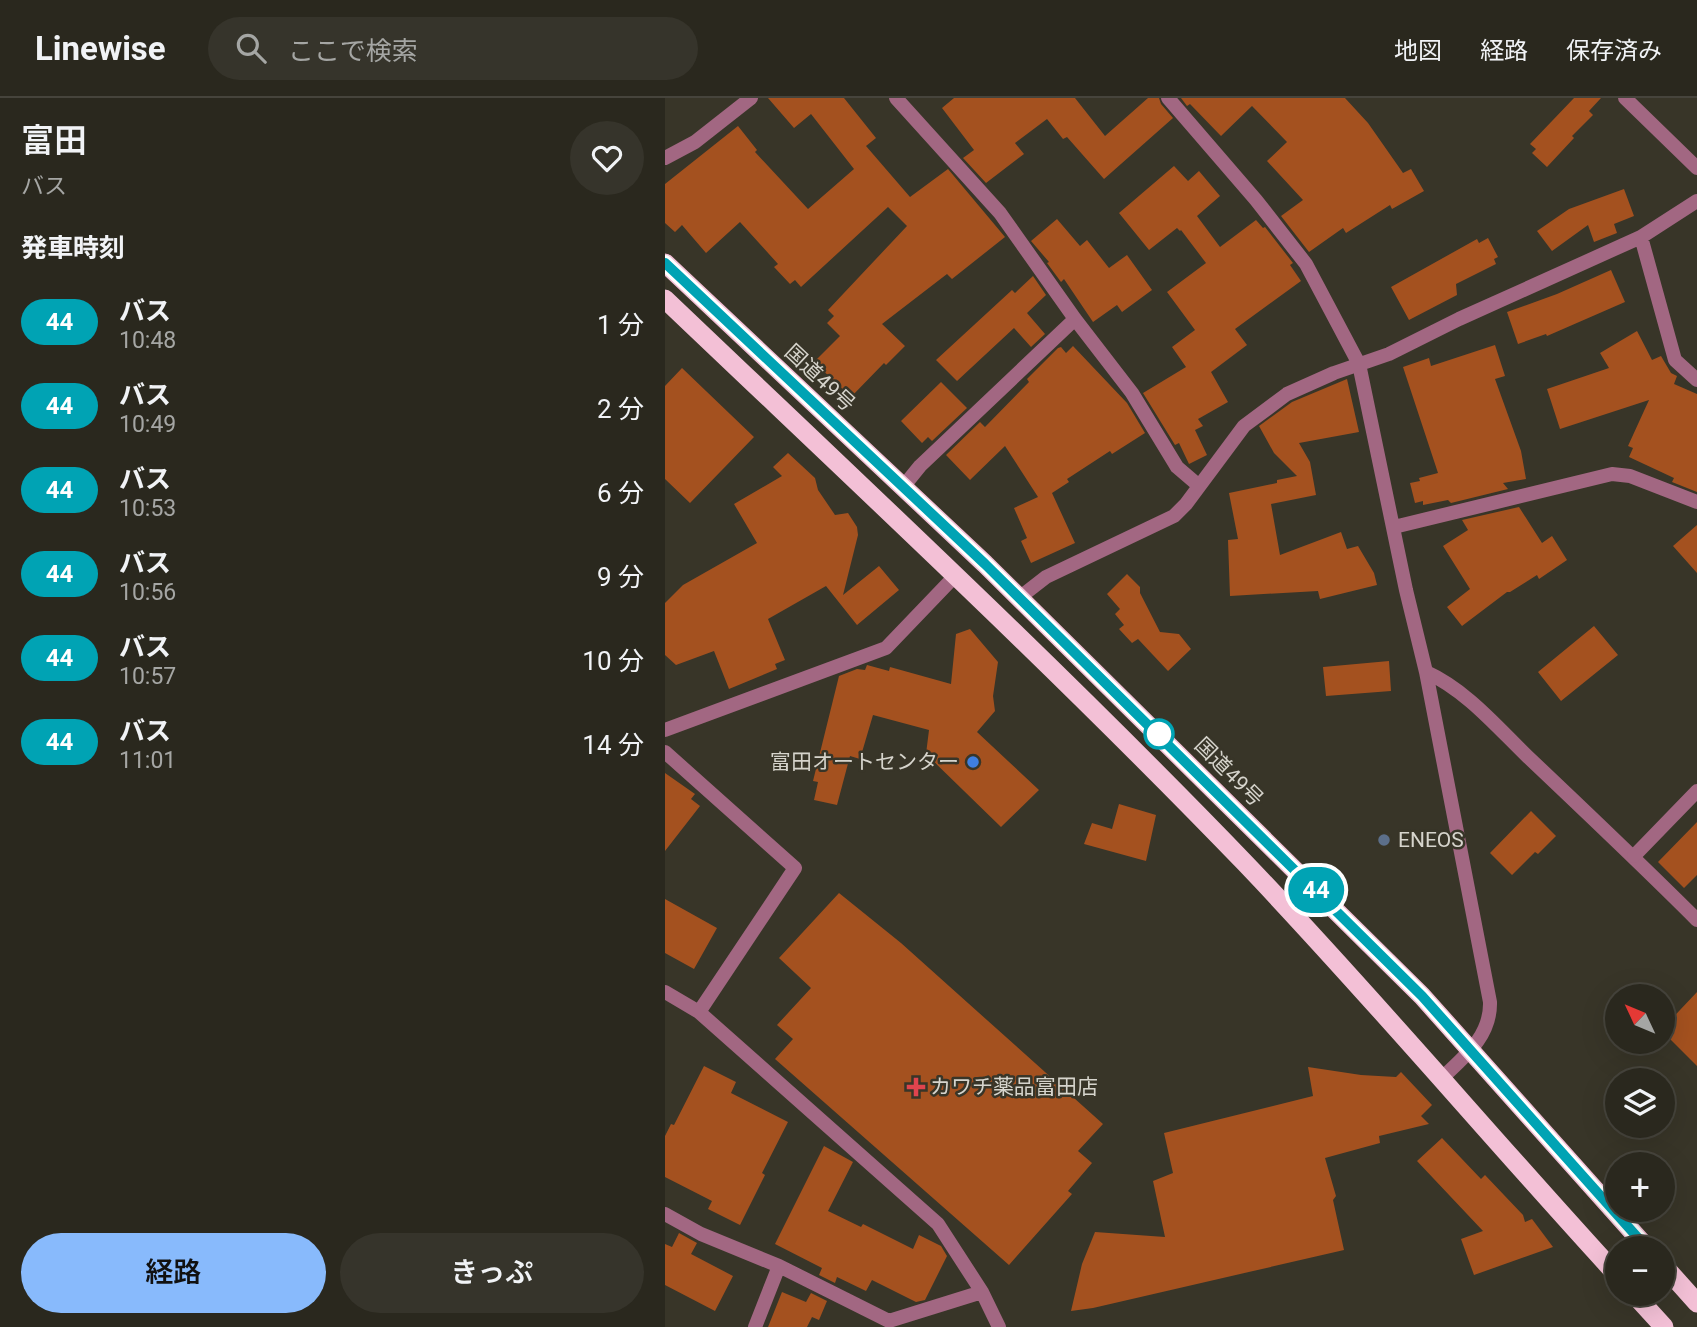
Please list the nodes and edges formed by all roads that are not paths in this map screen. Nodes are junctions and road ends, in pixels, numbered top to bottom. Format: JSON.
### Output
{"nodes":[{"id":1,"x":751,"y":98,"type":"edge"},
{"id":2,"x":896,"y":98,"type":"edge"},
{"id":3,"x":1168,"y":98,"type":"edge"},
{"id":4,"x":1625,"y":98,"type":"edge"},
{"id":5,"x":665,"y":158,"type":"edge"},
{"id":6,"x":1697,"y":168,"type":"edge"},
{"id":7,"x":1697,"y":201,"type":"edge"},
{"id":8,"x":1641,"y":237,"type":"junction"},
{"id":9,"x":665,"y":263,"type":"edge"},
{"id":10,"x":665,"y":299,"type":"edge"},
{"id":11,"x":1075,"y":319,"type":"junction"},
{"id":12,"x":1359,"y":364,"type":"junction"},
{"id":13,"x":1697,"y":380,"type":"edge"},
{"id":14,"x":1198,"y":485,"type":"junction"},
{"id":15,"x":902,"y":487,"type":"junction"},
{"id":16,"x":1697,"y":502,"type":"edge"},
{"id":17,"x":1394,"y":527,"type":"junction"},
{"id":18,"x":955,"y":576,"type":"junction"},
{"id":19,"x":1019,"y":597,"type":"junction"},
{"id":20,"x":1426,"y":672,"type":"junction"},
{"id":21,"x":665,"y":730,"type":"edge"},
{"id":22,"x":665,"y":752,"type":"edge"},
{"id":23,"x":1697,"y":791,"type":"edge"},
{"id":24,"x":1633,"y":856,"type":"junction"},
{"id":25,"x":1697,"y":920,"type":"edge"},
{"id":26,"x":665,"y":992,"type":"edge"},
{"id":27,"x":699,"y":1012,"type":"junction"},
{"id":28,"x":1470,"y":1051,"type":"junction"},
{"id":29,"x":1442,"y":1078,"type":"junction"},
{"id":30,"x":665,"y":1214,"type":"edge"},
{"id":31,"x":1636,"y":1236,"type":"edge"},
{"id":32,"x":1605,"y":1262,"type":"edge"},
{"id":33,"x":779,"y":1266,"type":"junction"},
{"id":34,"x":1675,"y":1278,"type":"edge"},
{"id":35,"x":982,"y":1292,"type":"junction"},
{"id":36,"x":1697,"y":1303,"type":"edge"},
{"id":37,"x":1645,"y":1306,"type":"edge"},
{"id":38,"x":755,"y":1327,"type":"edge"},
{"id":39,"x":999,"y":1327,"type":"edge"},
{"id":40,"x":1664,"y":1327,"type":"edge"}],
"edges":[{"from":1,"to":5,"type":"street"},
{"from":2,"to":11,"type":"street"},
{"from":3,"to":12,"type":"street"},
{"from":4,"to":6,"type":"street"},
{"from":7,"to":8,"type":"street"},
{"from":8,"to":12,"type":"street"},
{"from":8,"to":13,"type":"street"},
{"from":9,"to":15,"type":"highway","name":"国道49号"},
{"from":10,"to":18,"type":"highway"},
{"from":11,"to":14,"type":"street"},
{"from":11,"to":15,"type":"street"},
{"from":12,"to":14,"type":"street"},
{"from":12,"to":17,"type":"street"},
{"from":14,"to":19,"type":"street"},
{"from":15,"to":19,"type":"highway","name":"国道49号"},
{"from":16,"to":17,"type":"street"},
{"from":17,"to":20,"type":"street"},
{"from":18,"to":21,"type":"street"},
{"from":18,"to":29,"type":"highway"},
{"from":19,"to":28,"type":"highway","name":"国道49号"},
{"from":20,"to":24,"type":"street"},
{"from":20,"to":28,"type":"street"},
{"from":22,"to":27,"type":"street"},
{"from":23,"to":24,"type":"street"},
{"from":24,"to":25,"type":"street"},
{"from":26,"to":27,"type":"street"},
{"from":27,"to":35,"type":"street"},
{"from":28,"to":29,"type":"street"},
{"from":28,"to":31,"type":"highway","name":"国道49号"},
{"from":29,"to":32,"type":"highway"},
{"from":30,"to":33,"type":"street"},
{"from":33,"to":35,"type":"street"},
{"from":33,"to":38,"type":"street"},
{"from":34,"to":36,"type":"highway"},
{"from":35,"to":39,"type":"street"},
{"from":37,"to":40,"type":"highway"}]}
